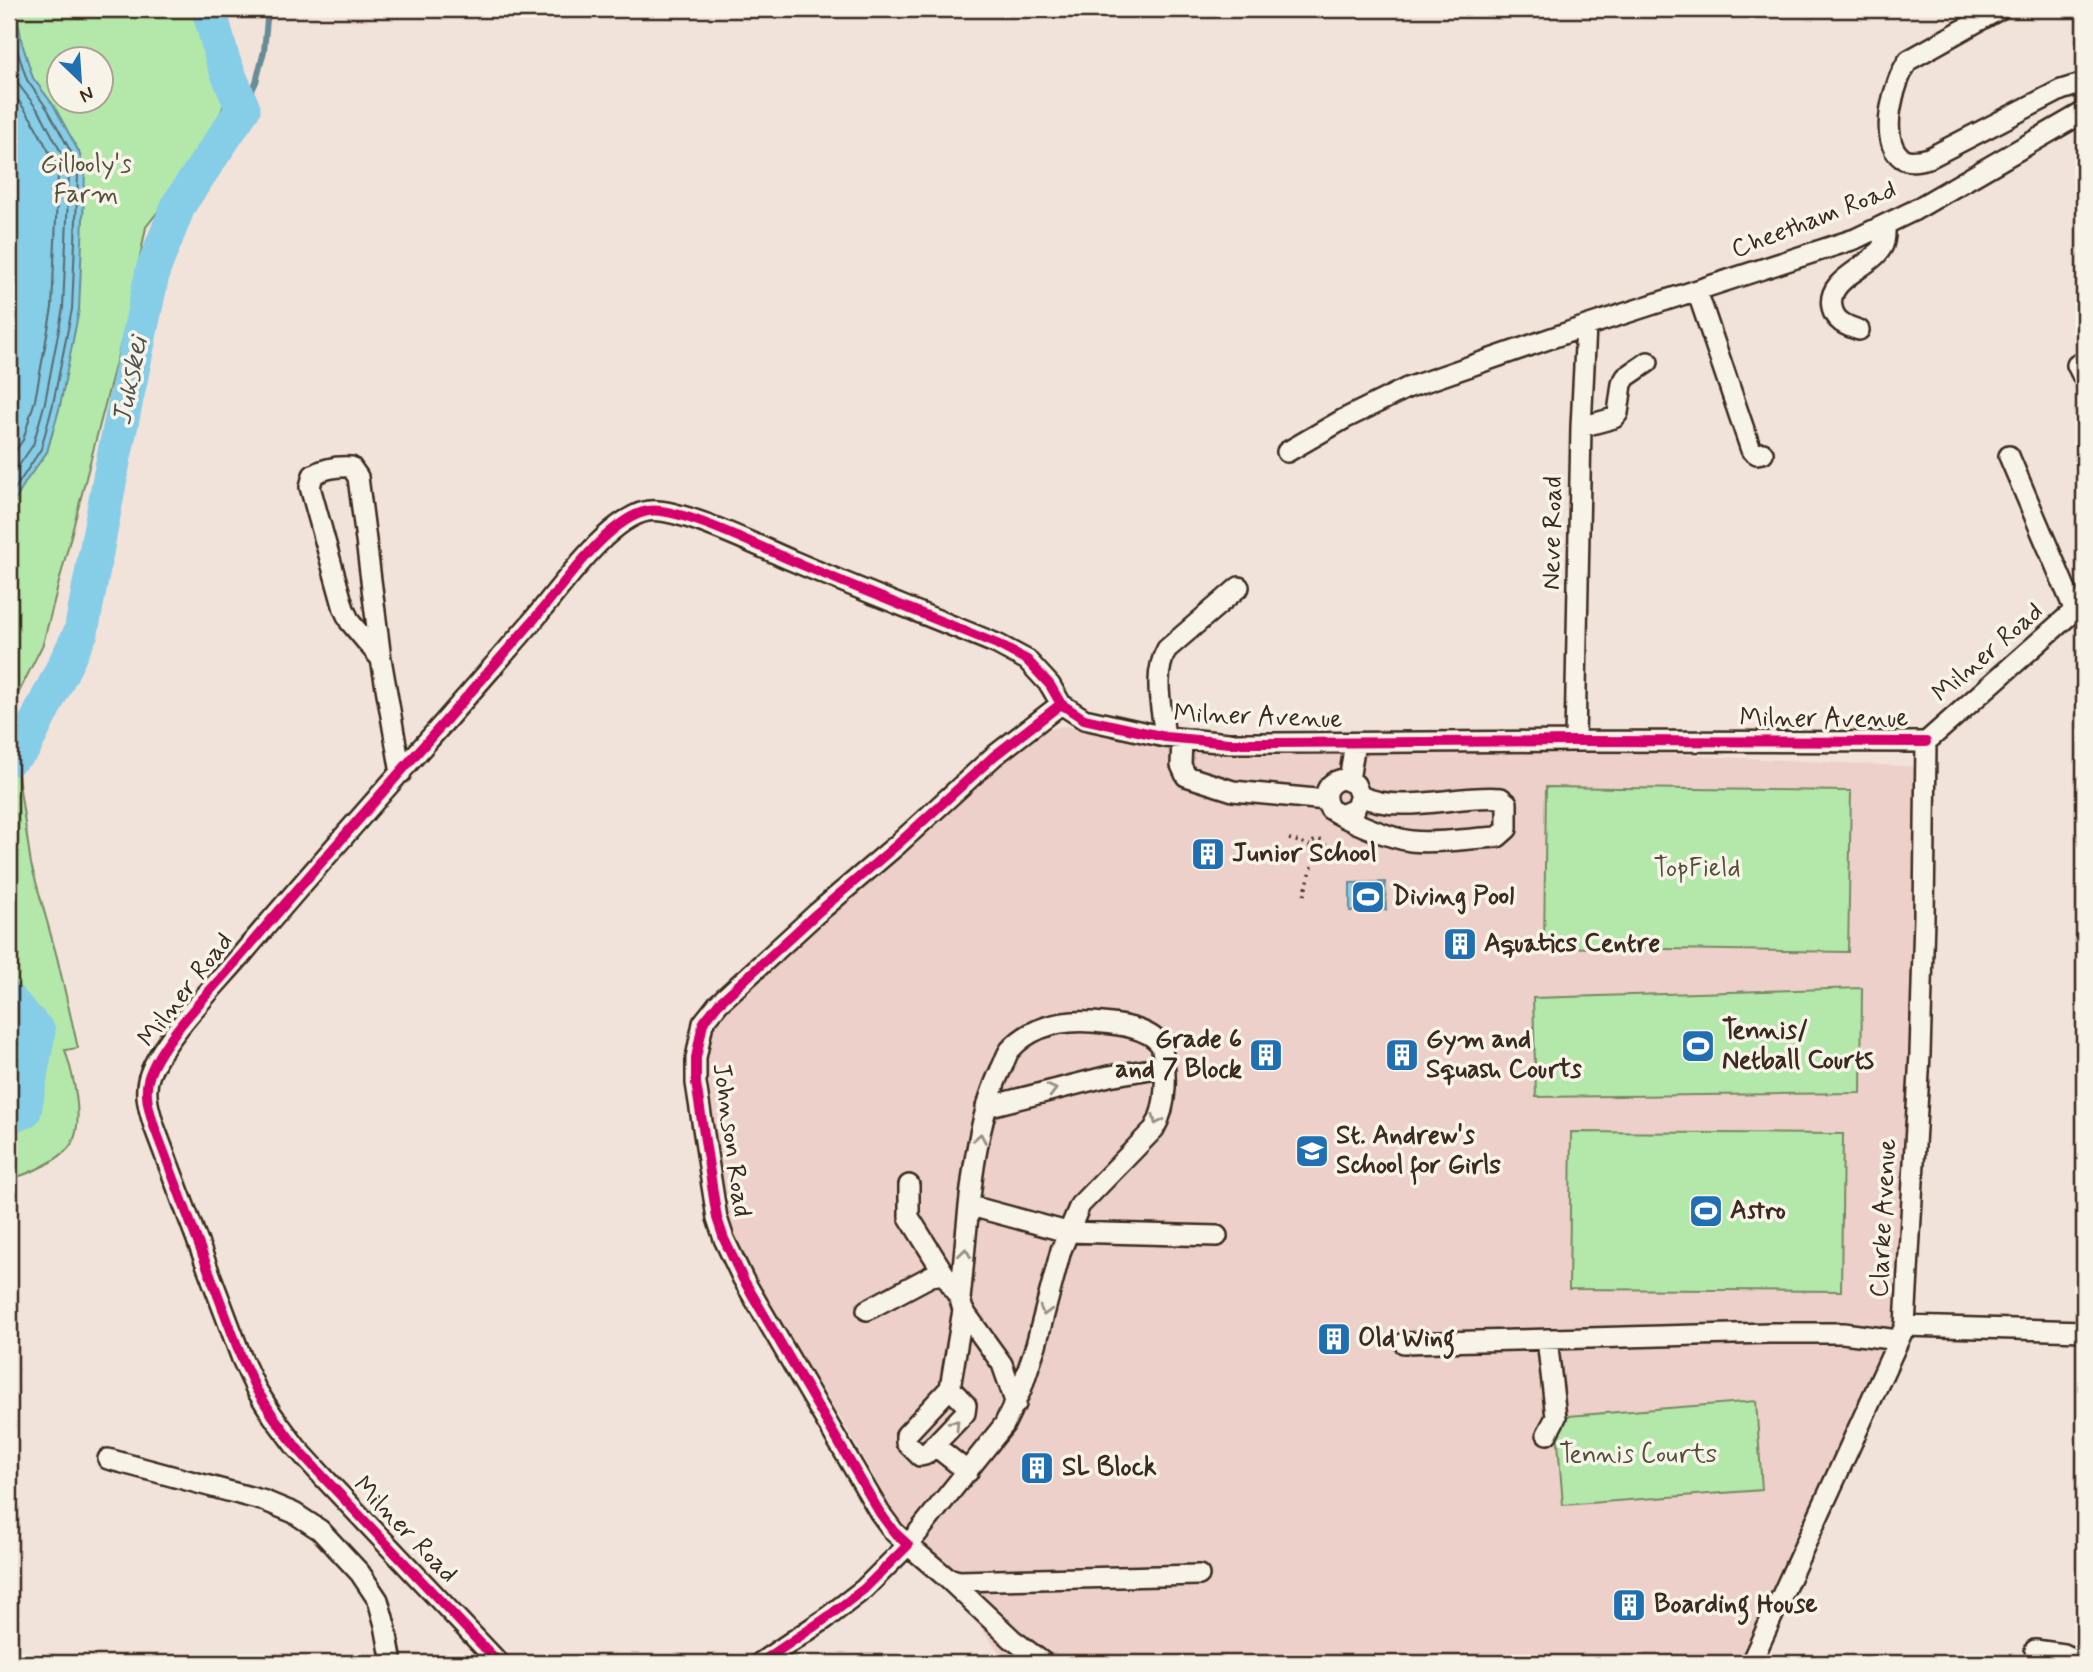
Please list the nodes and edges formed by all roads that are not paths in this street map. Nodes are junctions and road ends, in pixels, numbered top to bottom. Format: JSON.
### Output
{"nodes":[{"id":1,"x":2000,"y":9,"type":"edge"},
{"id":2,"x":2084,"y":83,"type":"edge"},
{"id":3,"x":2084,"y":113,"type":"edge"},
{"id":4,"x":1885,"y":226,"type":"junction"},
{"id":5,"x":1697,"y":291,"type":"junction"},
{"id":6,"x":1586,"y":326,"type":"junction"},
{"id":7,"x":1859,"y":330,"type":"dead end"},
{"id":8,"x":1648,"y":362,"type":"dead end"},
{"id":9,"x":1581,"y":427,"type":"junction"},
{"id":10,"x":1287,"y":452,"type":"dead end"},
{"id":11,"x":1763,"y":453,"type":"dead end"},
{"id":12,"x":2009,"y":456,"type":"dead end"},
{"id":13,"x":647,"y":511,"type":"joint"},
{"id":14,"x":1239,"y":587,"type":"dead end"},
{"id":15,"x":2080,"y":607,"type":"edge"},
{"id":16,"x":381,"y":659,"type":"junction"},
{"id":17,"x":1061,"y":704,"type":"junction"},
{"id":18,"x":1173,"y":738,"type":"junction"},
{"id":19,"x":1575,"y":741,"type":"junction"},
{"id":20,"x":1926,"y":742,"type":"junction"},
{"id":21,"x":1355,"y":743,"type":"junction"},
{"id":22,"x":401,"y":774,"type":"junction"},
{"id":23,"x":1355,"y":788,"type":"junction"},
{"id":24,"x":1327,"y":794,"type":"junction"},
{"id":25,"x":1343,"y":814,"type":"junction"},
{"id":26,"x":1163,"y":1067,"type":"junction"},
{"id":27,"x":986,"y":1107,"type":"junction"},
{"id":28,"x":909,"y":1185,"type":"dead end"},
{"id":29,"x":971,"y":1206,"type":"junction"},
{"id":30,"x":1068,"y":1232,"type":"junction"},
{"id":31,"x":1217,"y":1236,"type":"dead end"},
{"id":32,"x":944,"y":1274,"type":"junction"},
{"id":33,"x":962,"y":1304,"type":"junction"},
{"id":34,"x":867,"y":1310,"type":"dead end"},
{"id":35,"x":2084,"y":1331,"type":"edge"},
{"id":36,"x":1901,"y":1333,"type":"junction"},
{"id":37,"x":1547,"y":1339,"type":"junction"},
{"id":38,"x":1404,"y":1343,"type":"dead end"},
{"id":39,"x":950,"y":1388,"type":"junction"},
{"id":40,"x":1016,"y":1404,"type":"junction"},
{"id":41,"x":1546,"y":1434,"type":"dead end"},
{"id":42,"x":928,"y":1451,"type":"junction"},
{"id":43,"x":108,"y":1459,"type":"dead end"},
{"id":44,"x":968,"y":1472,"type":"junction"},
{"id":45,"x":908,"y":1545,"type":"junction"},
{"id":46,"x":1199,"y":1575,"type":"dead end"},
{"id":47,"x":947,"y":1578,"type":"junction"},
{"id":48,"x":2035,"y":1650,"type":"dead end"},
{"id":49,"x":392,"y":1663,"type":"edge"},
{"id":50,"x":499,"y":1663,"type":"edge"},
{"id":51,"x":760,"y":1663,"type":"edge"},
{"id":52,"x":1044,"y":1663,"type":"edge"},
{"id":53,"x":1751,"y":1663,"type":"edge"},
{"id":54,"x":2080,"y":1663,"type":"edge"}],
"edges":[{"from":1,"to":2,"type":"street"},
{"from":3,"to":4,"type":"street","name":"Cheetham Road"},
{"from":4,"to":5,"type":"street","name":"Cheetham Road"},
{"from":4,"to":7,"type":"street"},
{"from":5,"to":6,"type":"street","name":"Cheetham Road"},
{"from":5,"to":11,"type":"street"},
{"from":6,"to":9,"type":"street","name":"Neve Road"},
{"from":6,"to":10,"type":"street","name":"Cheetham Road"},
{"from":8,"to":9,"type":"street"},
{"from":9,"to":19,"type":"street","name":"Neve Road"},
{"from":12,"to":15,"type":"street"},
{"from":13,"to":17,"type":"street","name":"Milner Avenue"},
{"from":13,"to":22,"type":"street","name":"Milner Road"},
{"from":14,"to":18,"type":"street"},
{"from":15,"to":20,"type":"street","name":"Milner Road"},
{"from":16,"to":16,"type":"street"},
{"from":16,"to":22,"type":"street"},
{"from":17,"to":18,"type":"street","name":"Milner Avenue"},
{"from":17,"to":45,"type":"street","name":"Johnson Road"},
{"from":18,"to":21,"type":"street","name":"Milner Avenue"},
{"from":18,"to":24,"type":"street"},
{"from":19,"to":20,"type":"street","name":"Milner Avenue"},
{"from":19,"to":21,"type":"street","name":"Milner Avenue"},
{"from":20,"to":36,"type":"street","name":"Clarke Avenue"},
{"from":21,"to":23,"type":"street"},
{"from":22,"to":50,"type":"street","name":"Milner Road"},
{"from":23,"to":24,"type":"street"},
{"from":23,"to":25,"type":"street"},
{"from":23,"to":25,"type":"street"},
{"from":24,"to":25,"type":"street"},
{"from":27,"to":26,"type":"street","one_way":true},
{"from":26,"to":27,"type":"street"},
{"from":26,"to":30,"type":"street","one_way":true},
{"from":29,"to":27,"type":"street","one_way":true},
{"from":28,"to":32,"type":"street"},
{"from":29,"to":30,"type":"street"},
{"from":33,"to":29,"type":"street","one_way":true},
{"from":30,"to":31,"type":"street"},
{"from":30,"to":40,"type":"street","one_way":true},
{"from":32,"to":33,"type":"street"},
{"from":32,"to":34,"type":"street"},
{"from":33,"to":39,"type":"street"},
{"from":33,"to":40,"type":"street"},
{"from":35,"to":36,"type":"street"},
{"from":36,"to":37,"type":"street"},
{"from":36,"to":53,"type":"street","name":"Clarke Avenue"},
{"from":37,"to":38,"type":"street"},
{"from":37,"to":41,"type":"street"},
{"from":42,"to":39,"type":"street","one_way":true},
{"from":39,"to":42,"type":"street"},
{"from":40,"to":44,"type":"street"},
{"from":42,"to":44,"type":"street"},
{"from":43,"to":49,"type":"street"},
{"from":44,"to":45,"type":"street"},
{"from":45,"to":47,"type":"street","name":"Johnson Road"},
{"from":45,"to":51,"type":"street"},
{"from":46,"to":47,"type":"street"},
{"from":47,"to":52,"type":"street","name":"Johnson Road"},
{"from":48,"to":54,"type":"street"}]}
